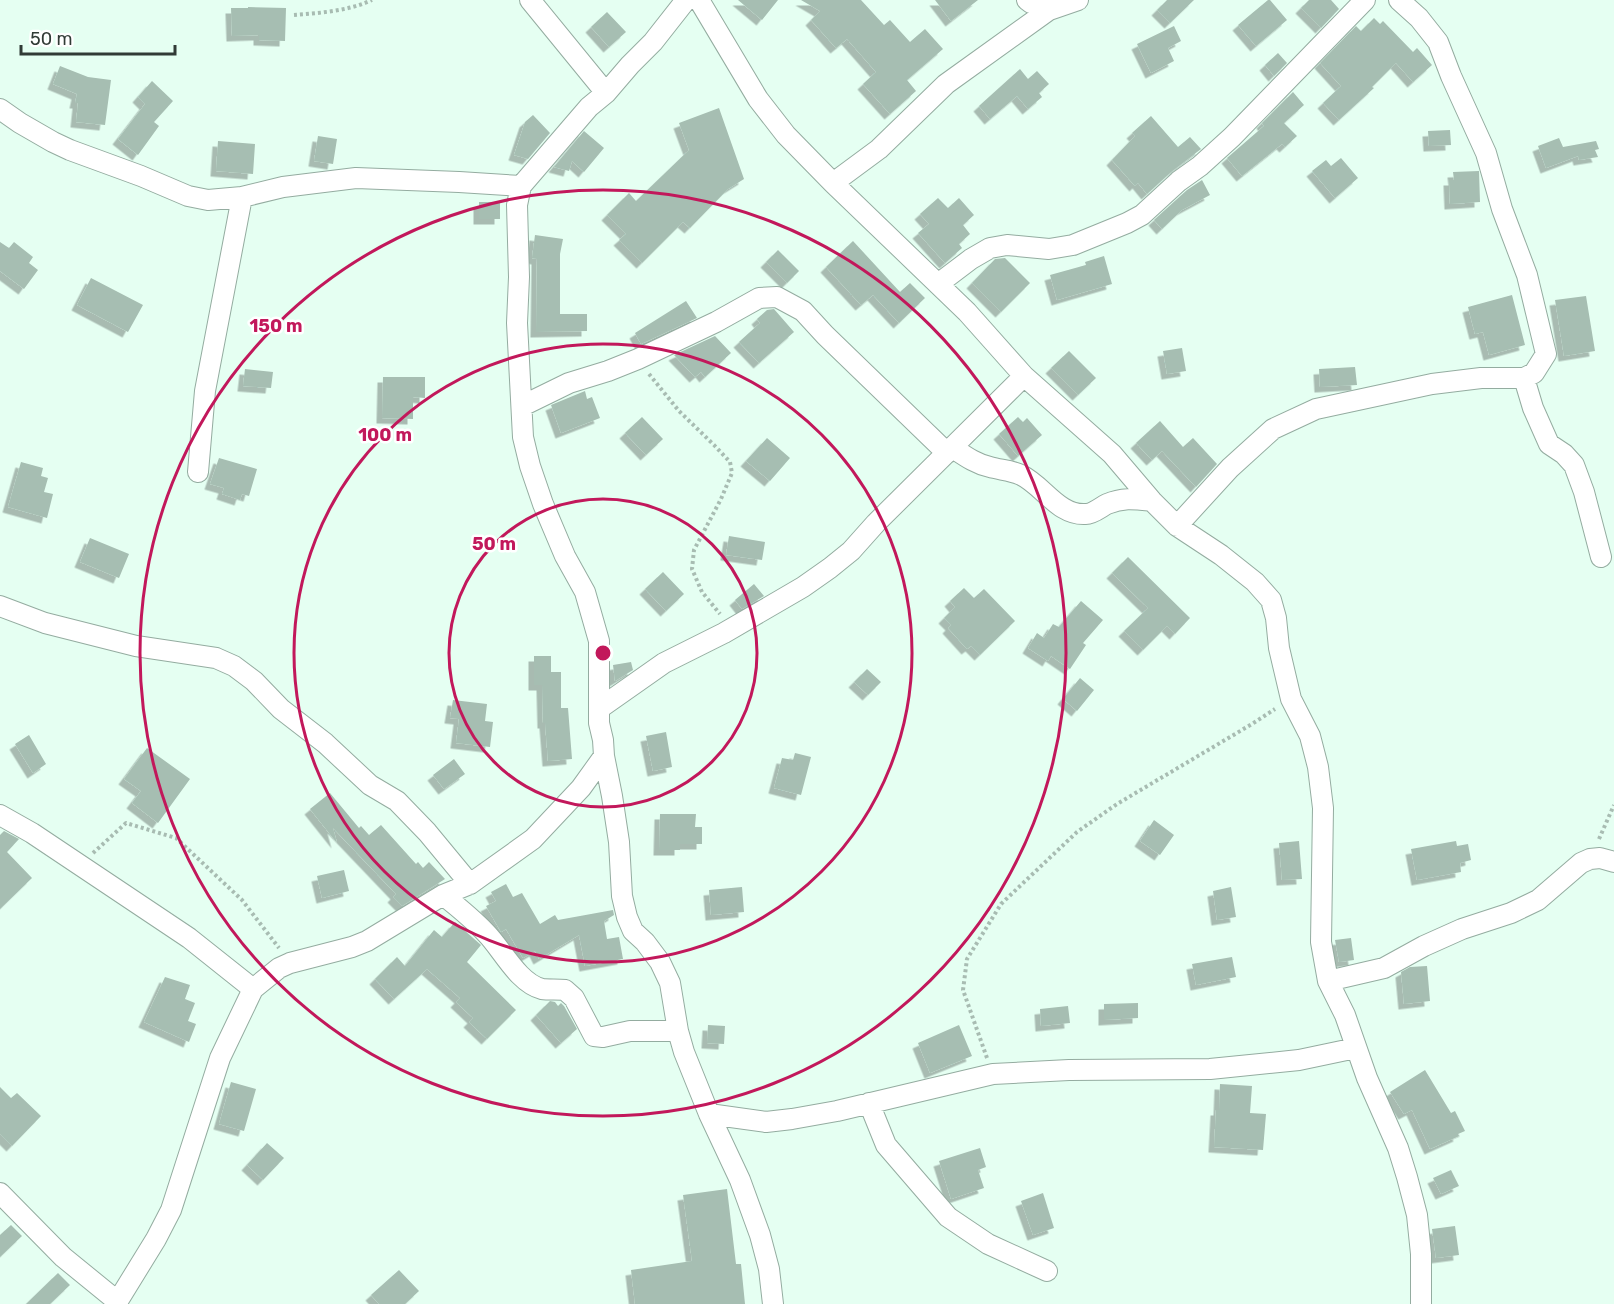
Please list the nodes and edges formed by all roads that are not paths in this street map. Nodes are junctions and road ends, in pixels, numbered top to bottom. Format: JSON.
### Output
{"nodes":[{"id":1,"x":530,"y":0,"type":"edge"},
{"id":2,"x":686,"y":0,"type":"edge"},
{"id":3,"x":699,"y":0,"type":"edge"},
{"id":4,"x":1028,"y":0,"type":"edge"},
{"id":5,"x":1078,"y":0,"type":"edge"},
{"id":6,"x":1365,"y":0,"type":"edge"},
{"id":7,"x":1399,"y":0,"type":"edge"},
{"id":8,"x":1050,"y":10,"type":"junction"},
{"id":9,"x":606,"y":93,"type":"junction"},
{"id":10,"x":0,"y":109,"type":"edge"},
{"id":11,"x":833,"y":183,"type":"junction"},
{"id":12,"x":521,"y":186,"type":"junction"},
{"id":13,"x":242,"y":197,"type":"junction"},
{"id":14,"x":938,"y":284,"type":"junction"},
{"id":15,"x":1024,"y":376,"type":"junction"},
{"id":16,"x":1524,"y":378,"type":"junction"},
{"id":17,"x":522,"y":406,"type":"junction"},
{"id":18,"x":950,"y":451,"type":"junction"},
{"id":19,"x":198,"y":472,"type":"dead end"},
{"id":20,"x":1152,"y":501,"type":"junction"},
{"id":21,"x":1177,"y":526,"type":"junction"},
{"id":22,"x":1600,"y":556,"type":"dead end"},
{"id":23,"x":0,"y":606,"type":"edge"},
{"id":24,"x":600,"y":708,"type":"junction"},
{"id":25,"x":604,"y":756,"type":"junction"},
{"id":26,"x":0,"y":815,"type":"edge"},
{"id":27,"x":1614,"y":862,"type":"edge"},
{"id":28,"x":470,"y":884,"type":"junction"},
{"id":29,"x":443,"y":895,"type":"junction"},
{"id":30,"x":1328,"y":981,"type":"junction"},
{"id":31,"x":253,"y":988,"type":"junction"},
{"id":32,"x":678,"y":1031,"type":"junction"},
{"id":33,"x":1356,"y":1048,"type":"junction"},
{"id":34,"x":869,"y":1103,"type":"junction"},
{"id":35,"x":709,"y":1114,"type":"junction"},
{"id":36,"x":0,"y":1193,"type":"edge"},
{"id":37,"x":1047,"y":1271,"type":"dead end"},
{"id":38,"x":116,"y":1303,"type":"edge"},
{"id":39,"x":773,"y":1304,"type":"edge"},
{"id":40,"x":1421,"y":1304,"type":"edge"}],
"edges":[{"from":1,"to":9,"type":"street"},
{"from":2,"to":9,"type":"street"},
{"from":3,"to":11,"type":"street"},
{"from":4,"to":8,"type":"street"},
{"from":5,"to":8,"type":"street"},
{"from":6,"to":14,"type":"street"},
{"from":7,"to":16,"type":"street"},
{"from":8,"to":11,"type":"street"},
{"from":9,"to":12,"type":"street"},
{"from":10,"to":13,"type":"street"},
{"from":11,"to":14,"type":"street"},
{"from":12,"to":13,"type":"street"},
{"from":12,"to":17,"type":"street"},
{"from":13,"to":19,"type":"street"},
{"from":14,"to":15,"type":"street"},
{"from":15,"to":18,"type":"street"},
{"from":15,"to":20,"type":"street"},
{"from":16,"to":21,"type":"street"},
{"from":16,"to":22,"type":"street"},
{"from":17,"to":18,"type":"street"},
{"from":17,"to":24,"type":"street"},
{"from":18,"to":20,"type":"street"},
{"from":18,"to":24,"type":"street"},
{"from":20,"to":21,"type":"street"},
{"from":21,"to":30,"type":"street"},
{"from":23,"to":28,"type":"street"},
{"from":24,"to":25,"type":"street"},
{"from":25,"to":28,"type":"street"},
{"from":25,"to":32,"type":"street"},
{"from":26,"to":31,"type":"street"},
{"from":27,"to":30,"type":"street"},
{"from":28,"to":29,"type":"street"},
{"from":29,"to":31,"type":"street"},
{"from":29,"to":32,"type":"street"},
{"from":30,"to":33,"type":"street"},
{"from":31,"to":38,"type":"street"},
{"from":32,"to":35,"type":"street"},
{"from":33,"to":34,"type":"street"},
{"from":33,"to":40,"type":"street"},
{"from":34,"to":35,"type":"street"},
{"from":34,"to":37,"type":"street"},
{"from":35,"to":39,"type":"street"},
{"from":36,"to":38,"type":"street"}]}
